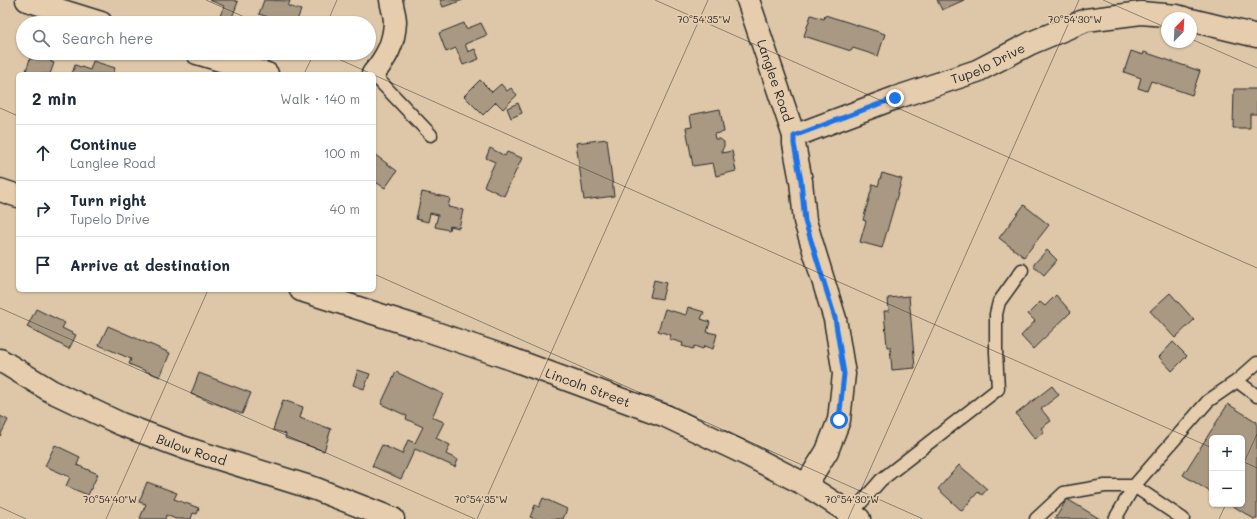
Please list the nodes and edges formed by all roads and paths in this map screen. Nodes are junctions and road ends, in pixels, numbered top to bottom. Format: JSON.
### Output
{"nodes":[{"id":1,"x":27,"y":0,"type":"edge"},
{"id":2,"x":391,"y":0,"type":"edge"},
{"id":3,"x":748,"y":0,"type":"edge"},
{"id":4,"x":1161,"y":15,"type":"edge"},
{"id":5,"x":78,"y":16,"type":"edge"},
{"id":6,"x":1197,"y":21,"type":"edge"},
{"id":7,"x":1257,"y":36,"type":"edge"},
{"id":8,"x":220,"y":60,"type":"edge"},
{"id":9,"x":260,"y":72,"type":"edge"},
{"id":10,"x":374,"y":72,"type":"edge"},
{"id":11,"x":376,"y":77,"type":"edge"},
{"id":12,"x":431,"y":135,"type":"dead end"},
{"id":13,"x":794,"y":136,"type":"junction"},
{"id":14,"x":0,"y":190,"type":"edge"},
{"id":15,"x":16,"y":195,"type":"edge"},
{"id":16,"x":1022,"y":270,"type":"dead end"},
{"id":17,"x":307,"y":292,"type":"edge"},
{"id":18,"x":0,"y":360,"type":"edge"},
{"id":19,"x":1257,"y":363,"type":"edge"},
{"id":20,"x":1237,"y":381,"type":"junction"},
{"id":21,"x":1257,"y":396,"type":"edge"},
{"id":22,"x":806,"y":485,"type":"junction"},
{"id":23,"x":1134,"y":486,"type":"junction"},
{"id":24,"x":855,"y":516,"type":"edge"},
{"id":25,"x":393,"y":519,"type":"edge"},
{"id":26,"x":1036,"y":519,"type":"edge"},
{"id":27,"x":1115,"y":519,"type":"edge"},
{"id":28,"x":1183,"y":519,"type":"edge"}],
"edges":[{"from":1,"to":5,"type":"street"},
{"from":2,"to":10,"type":"street"},
{"from":3,"to":13,"type":"street","name":"Langlee Road"},
{"from":4,"to":13,"type":"street","name":"Tupelo Drive"},
{"from":6,"to":7,"type":"street"},
{"from":8,"to":9,"type":"street"},
{"from":11,"to":12,"type":"lane"},
{"from":13,"to":22,"type":"street","name":"Langlee Road"},
{"from":14,"to":15,"type":"street"},
{"from":16,"to":24,"type":"lane"},
{"from":17,"to":22,"type":"street","name":"Lincoln Street"},
{"from":18,"to":25,"type":"street","name":"Bulow Road"},
{"from":19,"to":20,"type":"lane"},
{"from":20,"to":21,"type":"lane"},
{"from":20,"to":23,"type":"lane"},
{"from":22,"to":24,"type":"street","name":"Lincoln Street"},
{"from":23,"to":26,"type":"lane"},
{"from":23,"to":27,"type":"lane"},
{"from":23,"to":28,"type":"lane"}]}
